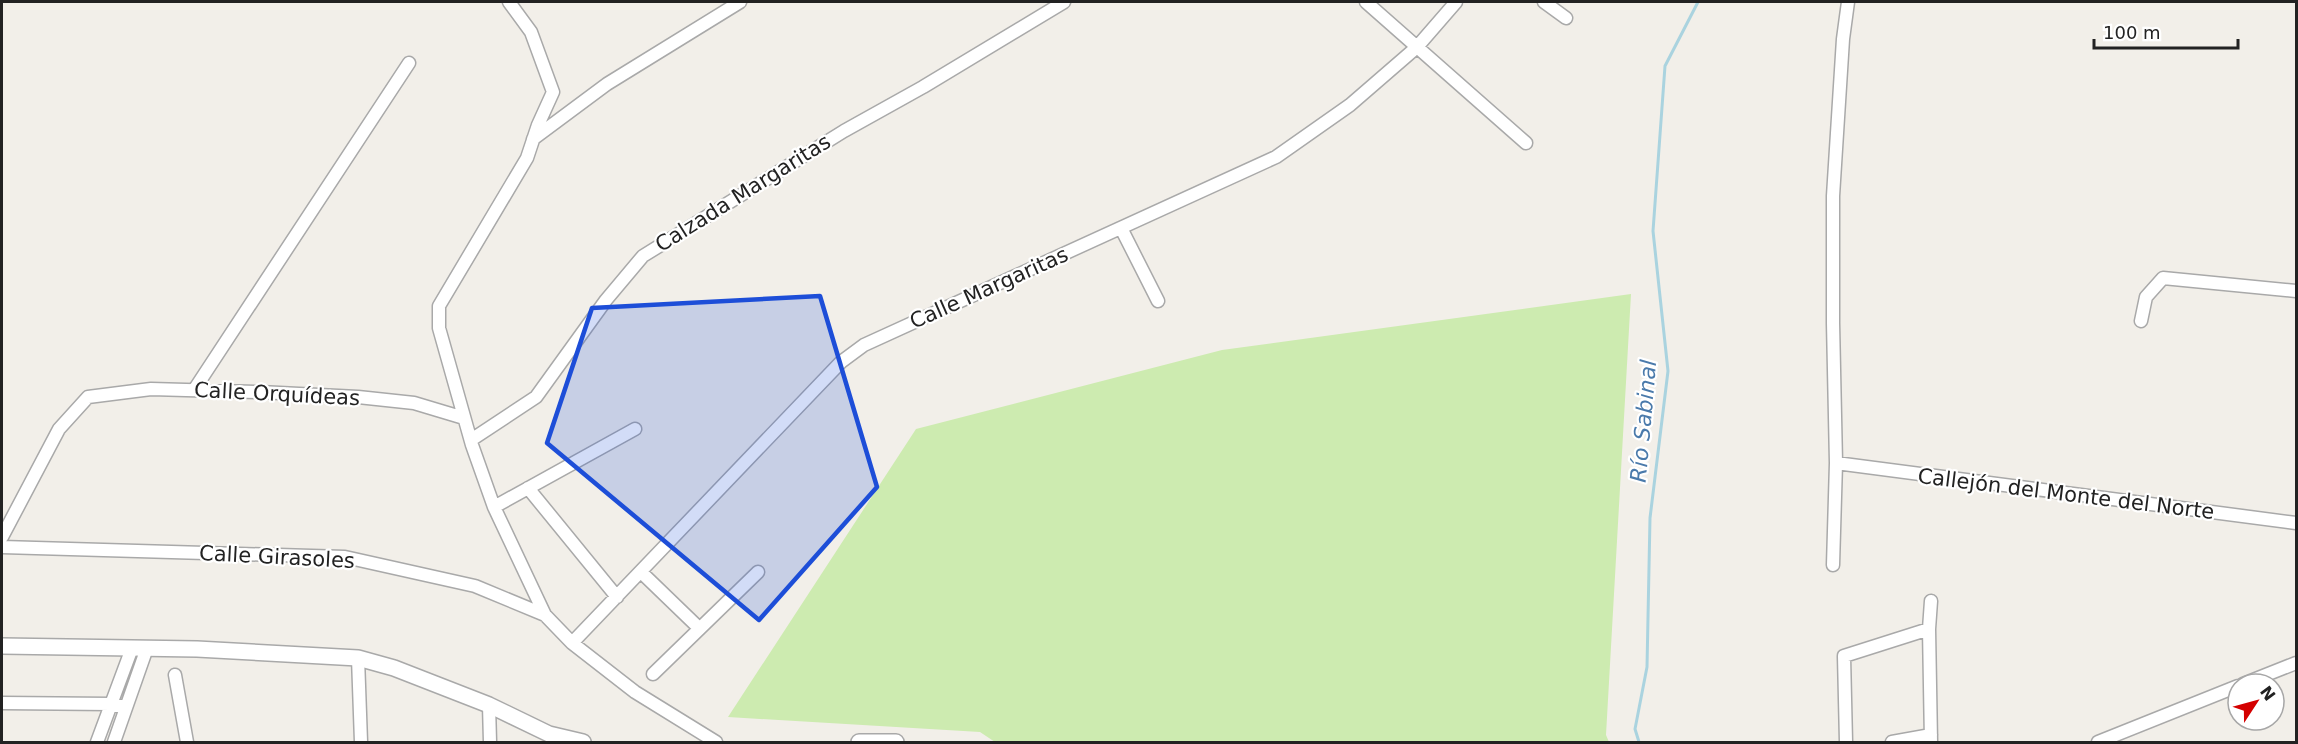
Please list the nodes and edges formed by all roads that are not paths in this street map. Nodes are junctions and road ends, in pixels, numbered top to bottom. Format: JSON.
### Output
{"nodes":[{"id":1,"x":509,"y":2,"type":"edge"},
{"id":2,"x":740,"y":2,"type":"edge"},
{"id":3,"x":1064,"y":2,"type":"edge"},
{"id":4,"x":1366,"y":2,"type":"edge"},
{"id":5,"x":1456,"y":2,"type":"edge"},
{"id":6,"x":1544,"y":2,"type":"edge"},
{"id":7,"x":1848,"y":2,"type":"edge"},
{"id":8,"x":1566,"y":18,"type":"dead end"},
{"id":9,"x":1417,"y":47,"type":"junction"},
{"id":10,"x":409,"y":63,"type":"dead end"},
{"id":11,"x":533,"y":139,"type":"junction"},
{"id":12,"x":1526,"y":143,"type":"dead end"},
{"id":13,"x":1121,"y":228,"type":"junction"},
{"id":14,"x":2296,"y":291,"type":"edge"},
{"id":15,"x":1158,"y":301,"type":"dead end"},
{"id":16,"x":2141,"y":321,"type":"dead end"},
{"id":17,"x":195,"y":390,"type":"junction"},
{"id":18,"x":464,"y":418,"type":"junction"},
{"id":19,"x":635,"y":429,"type":"dead end"},
{"id":20,"x":471,"y":440,"type":"junction"},
{"id":21,"x":1836,"y":463,"type":"junction"},
{"id":22,"x":528,"y":488,"type":"junction"},
{"id":23,"x":494,"y":507,"type":"junction"},
{"id":24,"x":2296,"y":523,"type":"edge"},
{"id":25,"x":2,"y":537,"type":"edge"},
{"id":26,"x":2,"y":547,"type":"edge"},
{"id":27,"x":1833,"y":565,"type":"dead end"},
{"id":28,"x":641,"y":572,"type":"junction"},
{"id":29,"x":759,"y":572,"type":"dead end"},
{"id":30,"x":617,"y":597,"type":"junction"},
{"id":31,"x":1931,"y":601,"type":"dead end"},
{"id":32,"x":545,"y":615,"type":"junction"},
{"id":33,"x":699,"y":628,"type":"junction"},
{"id":34,"x":1929,"y":629,"type":"junction"},
{"id":35,"x":572,"y":643,"type":"junction"},
{"id":36,"x":2,"y":646,"type":"edge"},
{"id":37,"x":139,"y":648,"type":"junction"},
{"id":38,"x":358,"y":658,"type":"junction"},
{"id":39,"x":2296,"y":663,"type":"edge"},
{"id":40,"x":2273,"y":672,"type":"edge"},
{"id":41,"x":653,"y":674,"type":"dead end"},
{"id":42,"x":176,"y":675,"type":"dead end"},
{"id":43,"x":2226,"y":691,"type":"edge"},
{"id":44,"x":2,"y":703,"type":"edge"},
{"id":45,"x":111,"y":704,"type":"junction"},
{"id":46,"x":489,"y":705,"type":"junction"},
{"id":47,"x":126,"y":707,"type":"junction"},
{"id":48,"x":1931,"y":739,"type":"edge"},
{"id":49,"x":97,"y":742,"type":"edge"},
{"id":50,"x":114,"y":742,"type":"edge"},
{"id":51,"x":187,"y":742,"type":"edge"},
{"id":52,"x":361,"y":742,"type":"edge"},
{"id":53,"x":490,"y":742,"type":"edge"},
{"id":54,"x":583,"y":742,"type":"edge"},
{"id":55,"x":716,"y":742,"type":"edge"},
{"id":56,"x":859,"y":742,"type":"edge"},
{"id":57,"x":896,"y":742,"type":"edge"},
{"id":58,"x":1846,"y":742,"type":"edge"},
{"id":59,"x":1892,"y":742,"type":"edge"},
{"id":60,"x":2098,"y":742,"type":"edge"}],
"edges":[{"from":1,"to":11,"type":"street"},
{"from":2,"to":11,"type":"street"},
{"from":3,"to":20,"type":"street","name":"Calzada Margaritas"},
{"from":4,"to":9,"type":"street"},
{"from":5,"to":9,"type":"street","name":"Calle Margaritas"},
{"from":6,"to":8,"type":"street"},
{"from":7,"to":21,"type":"street"},
{"from":9,"to":12,"type":"street"},
{"from":9,"to":13,"type":"street","name":"Calle Margaritas"},
{"from":10,"to":17,"type":"street"},
{"from":11,"to":18,"type":"street"},
{"from":13,"to":15,"type":"street"},
{"from":13,"to":28,"type":"street","name":"Calle Margaritas"},
{"from":14,"to":16,"type":"street"},
{"from":17,"to":18,"type":"street","name":"Calle Orquídeas"},
{"from":17,"to":25,"type":"street","name":"Calle Orquídeas"},
{"from":18,"to":20,"type":"street"},
{"from":19,"to":22,"type":"street"},
{"from":20,"to":23,"type":"street"},
{"from":21,"to":24,"type":"street","name":"Callejón del Monte del Norte"},
{"from":21,"to":27,"type":"street"},
{"from":22,"to":23,"type":"street"},
{"from":22,"to":30,"type":"street"},
{"from":23,"to":32,"type":"street"},
{"from":26,"to":32,"type":"street","name":"Calle Girasoles"},
{"from":28,"to":30,"type":"street","name":"Calle Margaritas"},
{"from":28,"to":33,"type":"street"},
{"from":29,"to":33,"type":"street"},
{"from":30,"to":35,"type":"street","name":"Calle Margaritas"},
{"from":31,"to":34,"type":"street"},
{"from":32,"to":35,"type":"street"},
{"from":33,"to":41,"type":"street"},
{"from":34,"to":48,"type":"street"},
{"from":34,"to":58,"type":"street"},
{"from":35,"to":55,"type":"street"},
{"from":36,"to":37,"type":"street"},
{"from":37,"to":38,"type":"street"},
{"from":37,"to":45,"type":"street"},
{"from":37,"to":47,"type":"street"},
{"from":38,"to":46,"type":"street"},
{"from":38,"to":52,"type":"street"},
{"from":39,"to":40,"type":"street"},
{"from":42,"to":51,"type":"street"},
{"from":43,"to":60,"type":"street"},
{"from":44,"to":45,"type":"street"},
{"from":45,"to":47,"type":"street"},
{"from":45,"to":49,"type":"street"},
{"from":46,"to":53,"type":"street"},
{"from":46,"to":54,"type":"street"},
{"from":47,"to":50,"type":"street"},
{"from":48,"to":59,"type":"street"},
{"from":56,"to":57,"type":"street"}]}
